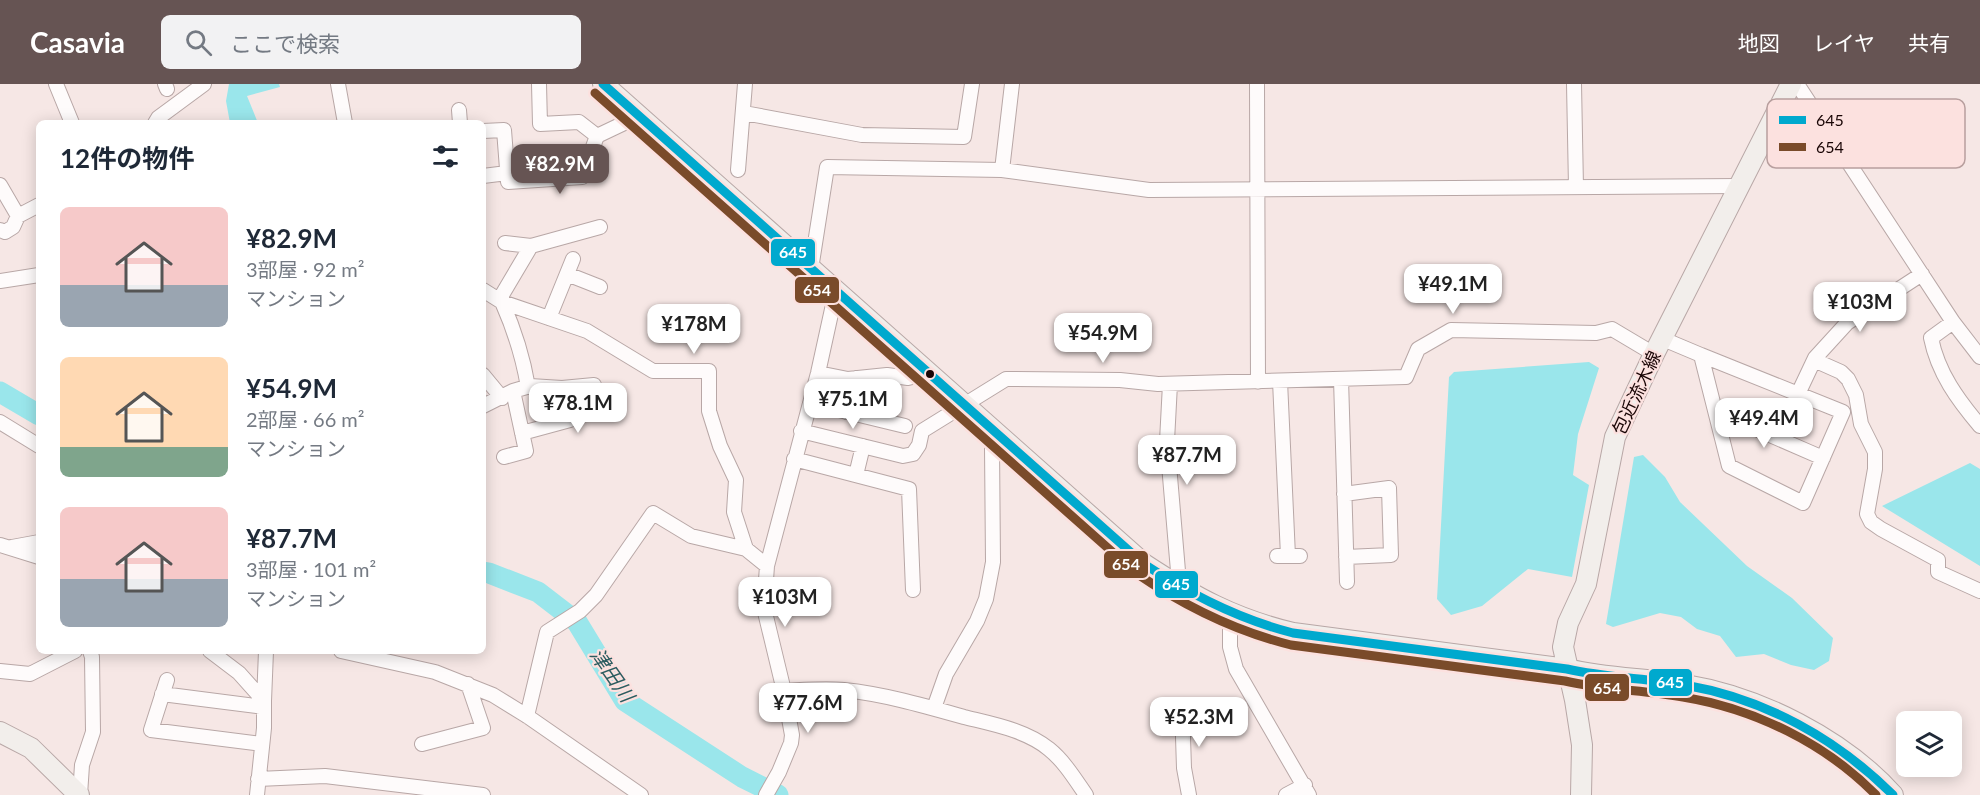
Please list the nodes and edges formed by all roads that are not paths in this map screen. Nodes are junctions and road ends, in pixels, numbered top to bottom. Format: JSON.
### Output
{"nodes":[{"id":1,"x":56,"y":84,"type":"edge"},
{"id":2,"x":204,"y":84,"type":"edge"},
{"id":3,"x":338,"y":84,"type":"edge"},
{"id":4,"x":539,"y":84,"type":"edge"},
{"id":5,"x":603,"y":84,"type":"edge"},
{"id":6,"x":745,"y":84,"type":"edge"},
{"id":7,"x":972,"y":84,"type":"edge"},
{"id":8,"x":1011,"y":84,"type":"edge"},
{"id":9,"x":1257,"y":84,"type":"edge"},
{"id":10,"x":1574,"y":84,"type":"edge"},
{"id":11,"x":1791,"y":84,"type":"edge"},
{"id":12,"x":1797,"y":84,"type":"edge"},
{"id":13,"x":1783,"y":99,"type":"edge"},
{"id":14,"x":1807,"y":99,"type":"edge"},
{"id":15,"x":744,"y":113,"type":"junction"},
{"id":16,"x":639,"y":116,"type":"junction"},
{"id":17,"x":71,"y":120,"type":"edge"},
{"id":18,"x":157,"y":120,"type":"edge"},
{"id":19,"x":344,"y":120,"type":"edge"},
{"id":20,"x":486,"y":131,"type":"edge"},
{"id":21,"x":1767,"y":131,"type":"edge"},
{"id":22,"x":597,"y":136,"type":"junction"},
{"id":23,"x":1852,"y":168,"type":"edge"},
{"id":24,"x":738,"y":170,"type":"dead end"},
{"id":25,"x":1002,"y":170,"type":"junction"},
{"id":26,"x":507,"y":173,"type":"junction"},
{"id":27,"x":486,"y":176,"type":"edge"},
{"id":28,"x":0,"y":185,"type":"edge"},
{"id":29,"x":1739,"y":186,"type":"junction"},
{"id":30,"x":1576,"y":187,"type":"junction"},
{"id":31,"x":1257,"y":189,"type":"junction"},
{"id":32,"x":36,"y":207,"type":"edge"},
{"id":33,"x":18,"y":216,"type":"junction"},
{"id":34,"x":600,"y":227,"type":"dead end"},
{"id":35,"x":0,"y":230,"type":"edge"},
{"id":36,"x":505,"y":243,"type":"dead end"},
{"id":37,"x":531,"y":246,"type":"junction"},
{"id":38,"x":573,"y":259,"type":"dead end"},
{"id":39,"x":811,"y":269,"type":"junction"},
{"id":40,"x":567,"y":274,"type":"junction"},
{"id":41,"x":1922,"y":274,"type":"junction"},
{"id":42,"x":36,"y":275,"type":"edge"},
{"id":43,"x":0,"y":281,"type":"edge"},
{"id":44,"x":600,"y":286,"type":"dead end"},
{"id":45,"x":836,"y":291,"type":"junction"},
{"id":46,"x":486,"y":294,"type":"edge"},
{"id":47,"x":501,"y":301,"type":"junction"},
{"id":48,"x":549,"y":318,"type":"junction"},
{"id":49,"x":1953,"y":322,"type":"junction"},
{"id":50,"x":1658,"y":346,"type":"junction"},
{"id":51,"x":1701,"y":356,"type":"junction"},
{"id":52,"x":1980,"y":357,"type":"edge"},
{"id":53,"x":1814,"y":360,"type":"junction"},
{"id":54,"x":818,"y":373,"type":"junction"},
{"id":55,"x":929,"y":373,"type":"junction"},
{"id":56,"x":486,"y":378,"type":"edge"},
{"id":57,"x":856,"y":378,"type":"junction"},
{"id":58,"x":1341,"y":379,"type":"junction"},
{"id":59,"x":1280,"y":381,"type":"junction"},
{"id":60,"x":1258,"y":382,"type":"junction"},
{"id":61,"x":1170,"y":384,"type":"junction"},
{"id":62,"x":594,"y":385,"type":"dead end"},
{"id":63,"x":528,"y":387,"type":"junction"},
{"id":64,"x":562,"y":388,"type":"junction"},
{"id":65,"x":1798,"y":394,"type":"junction"},
{"id":66,"x":507,"y":395,"type":"junction"},
{"id":67,"x":810,"y":403,"type":"junction"},
{"id":68,"x":486,"y":405,"type":"edge"},
{"id":69,"x":965,"y":405,"type":"junction"},
{"id":70,"x":846,"y":412,"type":"junction"},
{"id":71,"x":1717,"y":412,"type":"junction"},
{"id":72,"x":0,"y":422,"type":"edge"},
{"id":73,"x":905,"y":426,"type":"dead end"},
{"id":74,"x":1980,"y":426,"type":"edge"},
{"id":75,"x":801,"y":431,"type":"junction"},
{"id":76,"x":522,"y":433,"type":"junction"},
{"id":77,"x":999,"y":434,"type":"junction"},
{"id":78,"x":36,"y":444,"type":"edge"},
{"id":79,"x":863,"y":446,"type":"junction"},
{"id":80,"x":504,"y":457,"type":"dead end"},
{"id":81,"x":1823,"y":458,"type":"junction"},
{"id":82,"x":794,"y":459,"type":"junction"},
{"id":83,"x":856,"y":475,"type":"junction"},
{"id":84,"x":1344,"y":494,"type":"junction"},
{"id":85,"x":36,"y":542,"type":"edge"},
{"id":86,"x":5,"y":546,"type":"edge"},
{"id":87,"x":746,"y":549,"type":"junction"},
{"id":88,"x":36,"y":556,"type":"edge"},
{"id":89,"x":1288,"y":556,"type":"dead end"},
{"id":90,"x":1346,"y":557,"type":"junction"},
{"id":91,"x":767,"y":566,"type":"junction"},
{"id":92,"x":1347,"y":582,"type":"dead end"},
{"id":93,"x":1175,"y":584,"type":"junction"},
{"id":94,"x":913,"y":590,"type":"dead end"},
{"id":95,"x":1980,"y":591,"type":"edge"},
{"id":96,"x":1230,"y":614,"type":"junction"},
{"id":97,"x":69,"y":654,"type":"edge"},
{"id":98,"x":91,"y":654,"type":"edge"},
{"id":99,"x":214,"y":654,"type":"edge"},
{"id":100,"x":266,"y":654,"type":"edge"},
{"id":101,"x":354,"y":654,"type":"edge"},
{"id":102,"x":1567,"y":669,"type":"junction"},
{"id":103,"x":0,"y":670,"type":"edge"},
{"id":104,"x":167,"y":680,"type":"dead end"},
{"id":105,"x":468,"y":684,"type":"junction"},
{"id":106,"x":784,"y":691,"type":"junction"},
{"id":107,"x":162,"y":694,"type":"junction"},
{"id":108,"x":264,"y":704,"type":"junction"},
{"id":109,"x":1182,"y":706,"type":"dead end"},
{"id":110,"x":934,"y":708,"type":"junction"},
{"id":111,"x":527,"y":716,"type":"junction"},
{"id":112,"x":0,"y":732,"type":"edge"},
{"id":113,"x":262,"y":744,"type":"junction"},
{"id":114,"x":422,"y":744,"type":"dead end"},
{"id":115,"x":258,"y":779,"type":"junction"},
{"id":116,"x":1307,"y":790,"type":"edge"},
{"id":117,"x":80,"y":795,"type":"edge"},
{"id":118,"x":258,"y":795,"type":"edge"},
{"id":119,"x":483,"y":795,"type":"edge"},
{"id":120,"x":641,"y":795,"type":"edge"},
{"id":121,"x":766,"y":795,"type":"edge"},
{"id":122,"x":1086,"y":795,"type":"edge"},
{"id":123,"x":1189,"y":795,"type":"edge"},
{"id":124,"x":1286,"y":795,"type":"edge"},
{"id":125,"x":1581,"y":795,"type":"edge"},
{"id":126,"x":1893,"y":795,"type":"edge"}],
"edges":[{"from":1,"to":17,"type":"street"},
{"from":2,"to":18,"type":"street"},
{"from":3,"to":19,"type":"street"},
{"from":4,"to":22,"type":"street"},
{"from":5,"to":16,"type":"street"},
{"from":6,"to":15,"type":"street"},
{"from":7,"to":15,"type":"street"},
{"from":8,"to":25,"type":"street"},
{"from":9,"to":31,"type":"street"},
{"from":10,"to":30,"type":"street"},
{"from":11,"to":13,"type":"street","name":"包近流木線"},
{"from":12,"to":14,"type":"street"},
{"from":15,"to":24,"type":"street"},
{"from":16,"to":22,"type":"street"},
{"from":16,"to":39,"type":"street"},
{"from":20,"to":26,"type":"street"},
{"from":21,"to":29,"type":"street","name":"包近流木線"},
{"from":22,"to":26,"type":"street"},
{"from":23,"to":41,"type":"street"},
{"from":25,"to":31,"type":"street"},
{"from":25,"to":39,"type":"street"},
{"from":26,"to":27,"type":"street"},
{"from":28,"to":33,"type":"street"},
{"from":29,"to":30,"type":"street"},
{"from":29,"to":50,"type":"street","name":"包近流木線"},
{"from":30,"to":31,"type":"street"},
{"from":31,"to":60,"type":"street"},
{"from":32,"to":33,"type":"street"},
{"from":33,"to":35,"type":"street"},
{"from":34,"to":37,"type":"street"},
{"from":36,"to":37,"type":"street"},
{"from":37,"to":47,"type":"street"},
{"from":38,"to":40,"type":"street"},
{"from":39,"to":45,"type":"street"},
{"from":40,"to":44,"type":"street"},
{"from":40,"to":48,"type":"street"},
{"from":41,"to":49,"type":"street"},
{"from":41,"to":53,"type":"street"},
{"from":42,"to":43,"type":"street"},
{"from":45,"to":54,"type":"street"},
{"from":45,"to":55,"type":"street"},
{"from":46,"to":47,"type":"street"},
{"from":47,"to":48,"type":"street"},
{"from":47,"to":63,"type":"street"},
{"from":48,"to":87,"type":"street"},
{"from":49,"to":52,"type":"street"},
{"from":49,"to":74,"type":"street"},
{"from":50,"to":51,"type":"street"},
{"from":50,"to":58,"type":"street"},
{"from":50,"to":102,"type":"street","name":"包近流木線"},
{"from":51,"to":65,"type":"street"},
{"from":51,"to":71,"type":"street"},
{"from":53,"to":65,"type":"street"},
{"from":53,"to":95,"type":"street"},
{"from":54,"to":57,"type":"street"},
{"from":54,"to":67,"type":"street"},
{"from":55,"to":57,"type":"street"},
{"from":55,"to":69,"type":"street"},
{"from":56,"to":66,"type":"street"},
{"from":57,"to":70,"type":"street"},
{"from":58,"to":59,"type":"street"},
{"from":58,"to":84,"type":"street"},
{"from":59,"to":60,"type":"street"},
{"from":59,"to":89,"type":"street"},
{"from":60,"to":61,"type":"street"},
{"from":61,"to":69,"type":"street"},
{"from":61,"to":93,"type":"street"},
{"from":62,"to":64,"type":"street"},
{"from":63,"to":64,"type":"street"},
{"from":63,"to":66,"type":"street"},
{"from":64,"to":76,"type":"street"},
{"from":65,"to":81,"type":"street"},
{"from":66,"to":68,"type":"street"},
{"from":66,"to":76,"type":"street"},
{"from":67,"to":70,"type":"street"},
{"from":67,"to":75,"type":"street"},
{"from":69,"to":77,"type":"street"},
{"from":69,"to":79,"type":"street"},
{"from":70,"to":73,"type":"street"},
{"from":71,"to":81,"type":"street"},
{"from":71,"to":81,"type":"street"},
{"from":72,"to":78,"type":"street"},
{"from":75,"to":79,"type":"street"},
{"from":75,"to":82,"type":"street"},
{"from":76,"to":80,"type":"street"},
{"from":77,"to":93,"type":"street"},
{"from":77,"to":110,"type":"street"},
{"from":79,"to":83,"type":"street"},
{"from":82,"to":83,"type":"street"},
{"from":82,"to":91,"type":"street"},
{"from":83,"to":94,"type":"street"},
{"from":84,"to":90,"type":"street"},
{"from":84,"to":90,"type":"street"},
{"from":85,"to":86,"type":"street"},
{"from":86,"to":88,"type":"street"},
{"from":87,"to":91,"type":"street"},
{"from":87,"to":111,"type":"street"},
{"from":90,"to":92,"type":"street"},
{"from":91,"to":106,"type":"street"},
{"from":93,"to":96,"type":"street"},
{"from":96,"to":102,"type":"street"},
{"from":96,"to":116,"type":"street"},
{"from":97,"to":103,"type":"street"},
{"from":98,"to":117,"type":"street"},
{"from":99,"to":108,"type":"street"},
{"from":100,"to":108,"type":"street"},
{"from":101,"to":105,"type":"street"},
{"from":102,"to":125,"type":"street","name":"包近流木線"},
{"from":102,"to":126,"type":"street"},
{"from":104,"to":107,"type":"street"},
{"from":105,"to":111,"type":"street"},
{"from":105,"to":114,"type":"street"},
{"from":106,"to":110,"type":"street"},
{"from":106,"to":121,"type":"street"},
{"from":107,"to":108,"type":"street"},
{"from":107,"to":113,"type":"street"},
{"from":108,"to":113,"type":"street"},
{"from":109,"to":123,"type":"street"},
{"from":110,"to":122,"type":"street"},
{"from":111,"to":120,"type":"street"},
{"from":112,"to":117,"type":"street"},
{"from":113,"to":115,"type":"street"},
{"from":115,"to":118,"type":"street"},
{"from":115,"to":119,"type":"street"},
{"from":116,"to":124,"type":"street"}]}
